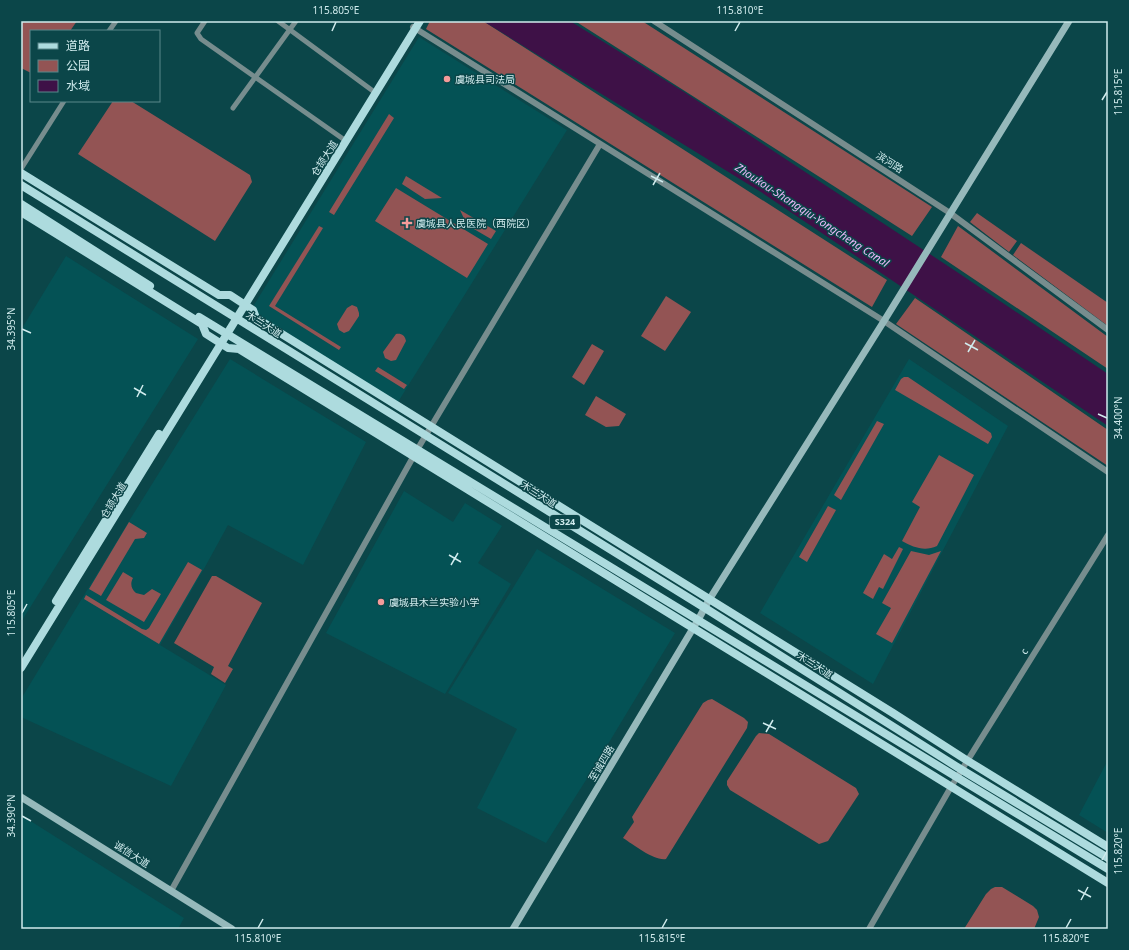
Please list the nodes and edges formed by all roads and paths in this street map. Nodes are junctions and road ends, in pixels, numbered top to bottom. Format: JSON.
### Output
{"nodes":[{"id":1,"x":116,"y":21,"type":"edge"},
{"id":2,"x":205,"y":21,"type":"edge"},
{"id":3,"x":278,"y":21,"type":"edge"},
{"id":4,"x":296,"y":21,"type":"edge"},
{"id":5,"x":420,"y":21,"type":"edge"},
{"id":6,"x":654,"y":21,"type":"edge"},
{"id":7,"x":1069,"y":21,"type":"edge"},
{"id":8,"x":415,"y":26,"type":"edge"},
{"id":9,"x":110,"y":30,"type":"edge"},
{"id":10,"x":289,"y":30,"type":"junction"},
{"id":11,"x":255,"y":77,"type":"junction"},
{"id":12,"x":373,"y":91,"type":"junction"},
{"id":13,"x":63,"y":102,"type":"edge"},
{"id":14,"x":232,"y":108,"type":"dead end"},
{"id":15,"x":344,"y":140,"type":"junction"},
{"id":16,"x":600,"y":144,"type":"junction"},
{"id":17,"x":21,"y":169,"type":"edge"},
{"id":18,"x":21,"y":173,"type":"edge"},
{"id":19,"x":21,"y":185,"type":"edge"},
{"id":20,"x":21,"y":204,"type":"edge"},
{"id":21,"x":21,"y":212,"type":"edge"},
{"id":22,"x":950,"y":213,"type":"junction"},
{"id":23,"x":242,"y":303,"type":"junction"},
{"id":24,"x":234,"y":317,"type":"junction"},
{"id":25,"x":884,"y":321,"type":"junction"},
{"id":26,"x":1108,"y":330,"type":"edge"},
{"id":27,"x":224,"y":333,"type":"junction"},
{"id":28,"x":218,"y":342,"type":"junction"},
{"id":29,"x":431,"y":426,"type":"junction"},
{"id":30,"x":426,"y":436,"type":"junction"},
{"id":31,"x":415,"y":453,"type":"junction"},
{"id":32,"x":1108,"y":472,"type":"edge"},
{"id":33,"x":1108,"y":536,"type":"edge"},
{"id":34,"x":709,"y":600,"type":"junction"},
{"id":35,"x":705,"y":608,"type":"junction"},
{"id":36,"x":698,"y":620,"type":"junction"},
{"id":37,"x":693,"y":629,"type":"junction"},
{"id":38,"x":21,"y":658,"type":"edge"},
{"id":39,"x":21,"y":668,"type":"edge"},
{"id":40,"x":968,"y":761,"type":"junction"},
{"id":41,"x":962,"y":770,"type":"junction"},
{"id":42,"x":957,"y":778,"type":"junction"},
{"id":43,"x":951,"y":787,"type":"junction"},
{"id":44,"x":21,"y":797,"type":"edge"},
{"id":45,"x":1108,"y":847,"type":"edge"},
{"id":46,"x":1108,"y":858,"type":"edge"},
{"id":47,"x":1108,"y":869,"type":"edge"},
{"id":48,"x":1108,"y":883,"type":"edge"},
{"id":49,"x":171,"y":891,"type":"junction"},
{"id":50,"x":232,"y":929,"type":"edge"},
{"id":51,"x":513,"y":929,"type":"edge"},
{"id":52,"x":869,"y":929,"type":"edge"}],
"edges":[{"from":1,"to":9,"type":"street"},
{"from":2,"to":11,"type":"street"},
{"from":3,"to":10,"type":"street"},
{"from":4,"to":10,"type":"street"},
{"from":5,"to":8,"type":"main road","name":"仓颉大道"},
{"from":6,"to":22,"type":"street","name":"滨河路"},
{"from":7,"to":22,"type":"main road","name":"至诚四路"},
{"from":8,"to":12,"type":"main road","name":"仓颉大道"},
{"from":8,"to":15,"type":"main road","name":"仓颉大道"},
{"from":8,"to":16,"type":"street"},
{"from":10,"to":11,"type":"street"},
{"from":10,"to":12,"type":"street"},
{"from":11,"to":14,"type":"street"},
{"from":11,"to":15,"type":"street"},
{"from":12,"to":15,"type":"main road","name":"仓颉大道"},
{"from":13,"to":17,"type":"street"},
{"from":15,"to":23,"type":"main road","name":"仓颉大道"},
{"from":16,"to":25,"type":"street"},
{"from":16,"to":29,"type":"street"},
{"from":18,"to":23,"type":"main road"},
{"from":19,"to":24,"type":"main road","name":"木兰大道","number":"S324"},
{"from":20,"to":27,"type":"main road","number":"S324"},
{"from":21,"to":28,"type":"main road"},
{"from":22,"to":25,"type":"main road","name":"至诚四路"},
{"from":22,"to":26,"type":"street","name":"滨河路"},
{"from":23,"to":24,"type":"main road","name":"仓颉大道"},
{"from":23,"to":29,"type":"main road"},
{"from":24,"to":27,"type":"main road","name":"仓颉大道"},
{"from":24,"to":30,"type":"main road","name":"木兰大道","number":"S324"},
{"from":25,"to":32,"type":"street"},
{"from":25,"to":34,"type":"main road","name":"至诚四路"},
{"from":27,"to":28,"type":"main road","name":"仓颉大道"},
{"from":27,"to":31,"type":"main road","number":"S324"},
{"from":28,"to":31,"type":"main road"},
{"from":28,"to":38,"type":"main road","name":"仓颉大道"},
{"from":28,"to":39,"type":"main road","name":"仓颉大道"},
{"from":29,"to":30,"type":"street"},
{"from":29,"to":34,"type":"main road"},
{"from":30,"to":31,"type":"street"},
{"from":30,"to":35,"type":"main road","name":"木兰大道","number":"S324"},
{"from":31,"to":36,"type":"main road","number":"S324"},
{"from":31,"to":37,"type":"main road"},
{"from":31,"to":49,"type":"street"},
{"from":33,"to":40,"type":"street","name":"c"},
{"from":34,"to":35,"type":"main road","name":"至诚四路"},
{"from":34,"to":40,"type":"main road"},
{"from":35,"to":36,"type":"main road","name":"至诚四路"},
{"from":35,"to":41,"type":"main road","name":"木兰大道","number":"S324"},
{"from":36,"to":37,"type":"main road","name":"至诚四路"},
{"from":36,"to":42,"type":"main road","number":"S324"},
{"from":37,"to":43,"type":"main road"},
{"from":37,"to":51,"type":"main road","name":"至诚四路"},
{"from":40,"to":41,"type":"street","name":"c"},
{"from":40,"to":45,"type":"main road"},
{"from":41,"to":42,"type":"street","name":"c"},
{"from":41,"to":46,"type":"main road","name":"木兰大道","number":"S324"},
{"from":42,"to":43,"type":"street","name":"c"},
{"from":42,"to":47,"type":"main road","number":"S324"},
{"from":43,"to":48,"type":"main road"},
{"from":43,"to":52,"type":"street","name":"c"},
{"from":44,"to":49,"type":"main road","name":"诚信大道"},
{"from":49,"to":50,"type":"main road","name":"诚信大道"}]}
